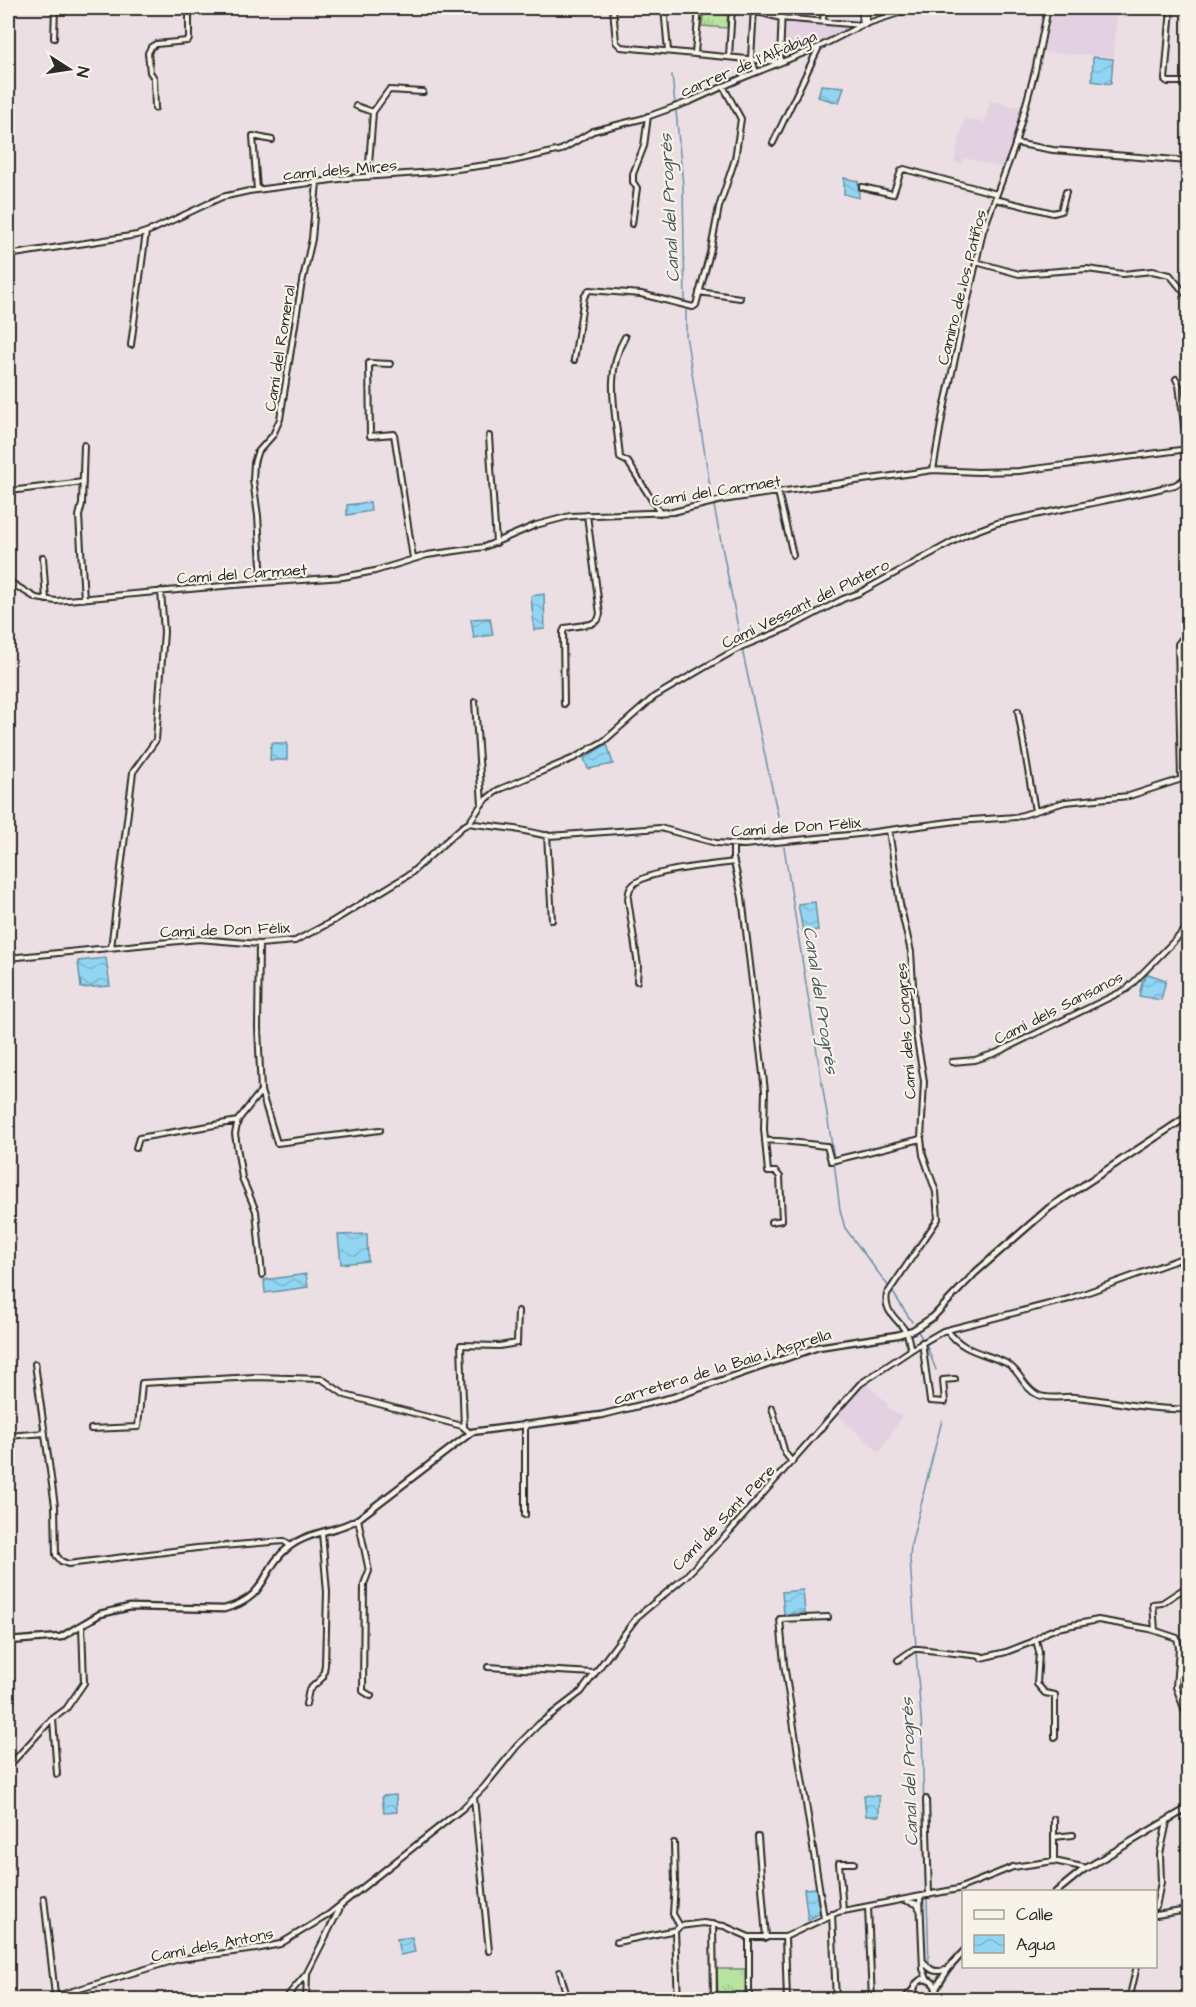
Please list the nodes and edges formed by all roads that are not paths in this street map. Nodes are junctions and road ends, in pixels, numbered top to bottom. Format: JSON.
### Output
{"nodes":[{"id":1,"x":55,"y":8,"type":"edge"},
{"id":2,"x":189,"y":8,"type":"edge"},
{"id":3,"x":613,"y":8,"type":"edge"},
{"id":4,"x":664,"y":8,"type":"edge"},
{"id":5,"x":699,"y":8,"type":"edge"},
{"id":6,"x":732,"y":8,"type":"edge"},
{"id":7,"x":741,"y":8,"type":"edge"},
{"id":8,"x":782,"y":8,"type":"edge"},
{"id":9,"x":824,"y":8,"type":"edge"},
{"id":10,"x":864,"y":8,"type":"edge"},
{"id":11,"x":914,"y":8,"type":"edge"},
{"id":12,"x":1048,"y":8,"type":"edge"},
{"id":13,"x":1171,"y":8,"type":"edge"},
{"id":14,"x":754,"y":9,"type":"edge"},
{"id":15,"x":906,"y":9,"type":"edge"},
{"id":16,"x":781,"y":18,"type":"junction"},
{"id":17,"x":823,"y":21,"type":"junction"},
{"id":18,"x":864,"y":25,"type":"junction"},
{"id":19,"x":54,"y":38,"type":"dead end"},
{"id":20,"x":819,"y":46,"type":"junction"},
{"id":21,"x":668,"y":51,"type":"junction"},
{"id":22,"x":695,"y":53,"type":"junction"},
{"id":23,"x":729,"y":56,"type":"junction"},
{"id":24,"x":751,"y":58,"type":"junction"},
{"id":25,"x":780,"y":62,"type":"junction"},
{"id":26,"x":756,"y":72,"type":"junction"},
{"id":27,"x":1188,"y":82,"type":"edge"},
{"id":28,"x":723,"y":86,"type":"junction"},
{"id":29,"x":423,"y":92,"type":"dead end"},
{"id":30,"x":356,"y":106,"type":"dead end"},
{"id":31,"x":676,"y":107,"type":"joint"},
{"id":32,"x":155,"y":108,"type":"dead end"},
{"id":33,"x":373,"y":112,"type":"junction"},
{"id":34,"x":648,"y":116,"type":"junction"},
{"id":35,"x":272,"y":140,"type":"dead end"},
{"id":36,"x":773,"y":142,"type":"dead end"},
{"id":37,"x":1015,"y":143,"type":"junction"},
{"id":38,"x":1188,"y":161,"type":"edge"},
{"id":39,"x":368,"y":177,"type":"junction"},
{"id":40,"x":316,"y":182,"type":"junction"},
{"id":41,"x":862,"y":187,"type":"dead end"},
{"id":42,"x":257,"y":190,"type":"junction"},
{"id":43,"x":1066,"y":192,"type":"dead end"},
{"id":44,"x":996,"y":196,"type":"junction"},
{"id":45,"x":632,"y":224,"type":"dead end"},
{"id":46,"x":146,"y":232,"type":"junction"},
{"id":47,"x":8,"y":255,"type":"edge"},
{"id":48,"x":976,"y":262,"type":"junction"},
{"id":49,"x":8,"y":268,"type":"edge"},
{"id":50,"x":699,"y":292,"type":"junction"},
{"id":51,"x":1186,"y":296,"type":"dead end"},
{"id":52,"x":740,"y":298,"type":"dead end"},
{"id":53,"x":625,"y":337,"type":"dead end"},
{"id":54,"x":130,"y":345,"type":"dead end"},
{"id":55,"x":574,"y":360,"type":"dead end"},
{"id":56,"x":390,"y":364,"type":"dead end"},
{"id":57,"x":1176,"y":379,"type":"dead end"},
{"id":58,"x":489,"y":436,"type":"dead end"},
{"id":59,"x":84,"y":445,"type":"dead end"},
{"id":60,"x":1188,"y":449,"type":"edge"},
{"id":61,"x":933,"y":470,"type":"junction"},
{"id":62,"x":1188,"y":477,"type":"edge"},
{"id":63,"x":83,"y":482,"type":"junction"},
{"id":64,"x":18,"y":490,"type":"dead end"},
{"id":65,"x":778,"y":492,"type":"junction"},
{"id":66,"x":660,"y":513,"type":"junction"},
{"id":67,"x":587,"y":515,"type":"junction"},
{"id":68,"x":496,"y":543,"type":"junction"},
{"id":69,"x":793,"y":555,"type":"dead end"},
{"id":70,"x":43,"y":557,"type":"dead end"},
{"id":71,"x":413,"y":558,"type":"junction"},
{"id":72,"x":8,"y":581,"type":"edge"},
{"id":73,"x":262,"y":582,"type":"junction"},
{"id":74,"x":161,"y":591,"type":"junction"},
{"id":75,"x":84,"y":599,"type":"junction"},
{"id":76,"x":46,"y":600,"type":"junction"},
{"id":77,"x":1182,"y":639,"type":"dead end"},
{"id":78,"x":475,"y":702,"type":"dead end"},
{"id":79,"x":564,"y":704,"type":"dead end"},
{"id":80,"x":1018,"y":711,"type":"dead end"},
{"id":81,"x":1188,"y":777,"type":"edge"},
{"id":82,"x":1181,"y":778,"type":"junction"},
{"id":83,"x":482,"y":804,"type":"junction"},
{"id":84,"x":1035,"y":811,"type":"junction"},
{"id":85,"x":469,"y":823,"type":"junction"},
{"id":86,"x":889,"y":830,"type":"junction"},
{"id":87,"x":547,"y":835,"type":"junction"},
{"id":88,"x":733,"y":844,"type":"junction"},
{"id":89,"x":734,"y":862,"type":"junction"},
{"id":90,"x":552,"y":920,"type":"dead end"},
{"id":91,"x":1188,"y":927,"type":"edge"},
{"id":92,"x":259,"y":944,"type":"junction"},
{"id":93,"x":111,"y":948,"type":"junction"},
{"id":94,"x":8,"y":958,"type":"edge"},
{"id":95,"x":638,"y":981,"type":"dead end"},
{"id":96,"x":952,"y":1062,"type":"dead end"},
{"id":97,"x":261,"y":1091,"type":"junction"},
{"id":98,"x":1188,"y":1116,"type":"edge"},
{"id":99,"x":238,"y":1121,"type":"junction"},
{"id":100,"x":380,"y":1130,"type":"dead end"},
{"id":101,"x":921,"y":1139,"type":"junction"},
{"id":102,"x":765,"y":1141,"type":"junction"},
{"id":103,"x":136,"y":1148,"type":"dead end"},
{"id":104,"x":771,"y":1222,"type":"dead end"},
{"id":105,"x":1188,"y":1256,"type":"edge"},
{"id":106,"x":262,"y":1275,"type":"dead end"},
{"id":107,"x":518,"y":1311,"type":"dead end"},
{"id":108,"x":947,"y":1330,"type":"junction"},
{"id":109,"x":907,"y":1333,"type":"junction"},
{"id":110,"x":922,"y":1342,"type":"junction"},
{"id":111,"x":911,"y":1350,"type":"junction"},
{"id":112,"x":35,"y":1364,"type":"dead end"},
{"id":113,"x":955,"y":1379,"type":"dead end"},
{"id":114,"x":772,"y":1408,"type":"dead end"},
{"id":115,"x":1188,"y":1408,"type":"edge"},
{"id":116,"x":525,"y":1424,"type":"junction"},
{"id":117,"x":464,"y":1428,"type":"junction"},
{"id":118,"x":91,"y":1429,"type":"dead end"},
{"id":119,"x":45,"y":1433,"type":"junction"},
{"id":120,"x":470,"y":1433,"type":"junction"},
{"id":121,"x":8,"y":1437,"type":"edge"},
{"id":122,"x":792,"y":1462,"type":"junction"},
{"id":123,"x":525,"y":1515,"type":"dead end"},
{"id":124,"x":358,"y":1519,"type":"junction"},
{"id":125,"x":322,"y":1533,"type":"junction"},
{"id":126,"x":290,"y":1546,"type":"junction"},
{"id":127,"x":1188,"y":1586,"type":"edge"},
{"id":128,"x":828,"y":1617,"type":"dead end"},
{"id":129,"x":82,"y":1625,"type":"junction"},
{"id":130,"x":1155,"y":1630,"type":"junction"},
{"id":131,"x":1036,"y":1640,"type":"junction"},
{"id":132,"x":8,"y":1641,"type":"edge"},
{"id":133,"x":898,"y":1660,"type":"dead end"},
{"id":134,"x":488,"y":1667,"type":"dead end"},
{"id":135,"x":595,"y":1674,"type":"junction"},
{"id":136,"x":371,"y":1696,"type":"dead end"},
{"id":137,"x":306,"y":1704,"type":"dead end"},
{"id":138,"x":53,"y":1719,"type":"junction"},
{"id":139,"x":1188,"y":1719,"type":"edge"},
{"id":140,"x":1055,"y":1737,"type":"dead end"},
{"id":141,"x":8,"y":1767,"type":"edge"},
{"id":142,"x":57,"y":1773,"type":"dead end"},
{"id":143,"x":474,"y":1798,"type":"junction"},
{"id":144,"x":927,"y":1799,"type":"dead end"},
{"id":145,"x":1188,"y":1808,"type":"edge"},
{"id":146,"x":1054,"y":1819,"type":"dead end"},
{"id":147,"x":1167,"y":1822,"type":"junction"},
{"id":148,"x":1073,"y":1835,"type":"dead end"},
{"id":149,"x":758,"y":1837,"type":"dead end"},
{"id":150,"x":1054,"y":1838,"type":"junction"},
{"id":151,"x":674,"y":1843,"type":"dead end"},
{"id":152,"x":1054,"y":1861,"type":"junction"},
{"id":153,"x":854,"y":1863,"type":"dead end"},
{"id":154,"x":1087,"y":1868,"type":"junction"},
{"id":155,"x":1059,"y":1890,"type":"edge"},
{"id":156,"x":929,"y":1895,"type":"junction"},
{"id":157,"x":919,"y":1897,"type":"junction"},
{"id":158,"x":44,"y":1898,"type":"dead end"},
{"id":159,"x":1157,"y":1899,"type":"edge"},
{"id":160,"x":904,"y":1900,"type":"junction"},
{"id":161,"x":342,"y":1905,"type":"junction"},
{"id":162,"x":868,"y":1907,"type":"junction"},
{"id":163,"x":843,"y":1910,"type":"junction"},
{"id":164,"x":1188,"y":1910,"type":"edge"},
{"id":165,"x":922,"y":1913,"type":"junction"},
{"id":166,"x":832,"y":1914,"type":"junction"},
{"id":167,"x":1157,"y":1916,"type":"edge"},
{"id":168,"x":824,"y":1918,"type":"junction"},
{"id":169,"x":713,"y":1924,"type":"junction"},
{"id":170,"x":677,"y":1929,"type":"junction"},
{"id":171,"x":749,"y":1937,"type":"junction"},
{"id":172,"x":785,"y":1937,"type":"junction"},
{"id":173,"x":766,"y":1938,"type":"junction"},
{"id":174,"x":617,"y":1942,"type":"dead end"},
{"id":175,"x":489,"y":1951,"type":"dead end"},
{"id":176,"x":962,"y":1952,"type":"edge"},
{"id":177,"x":923,"y":1961,"type":"junction"},
{"id":178,"x":1137,"y":1968,"type":"edge"},
{"id":179,"x":923,"y":1969,"type":"junction"},
{"id":180,"x":946,"y":1969,"type":"junction"},
{"id":181,"x":560,"y":1972,"type":"dead end"},
{"id":182,"x":307,"y":1973,"type":"junction"},
{"id":183,"x":928,"y":1980,"type":"junction"},
{"id":184,"x":917,"y":1982,"type":"junction"},
{"id":185,"x":936,"y":1988,"type":"junction"},
{"id":186,"x":914,"y":1989,"type":"junction"},
{"id":187,"x":59,"y":1996,"type":"edge"},
{"id":188,"x":916,"y":1999,"type":"edge"},
{"id":189,"x":43,"y":2000,"type":"edge"},
{"id":190,"x":284,"y":2000,"type":"edge"},
{"id":191,"x":306,"y":2000,"type":"edge"},
{"id":192,"x":568,"y":2000,"type":"edge"},
{"id":193,"x":678,"y":2000,"type":"edge"},
{"id":194,"x":714,"y":2000,"type":"edge"},
{"id":195,"x":749,"y":2000,"type":"edge"},
{"id":196,"x":787,"y":2000,"type":"edge"},
{"id":197,"x":836,"y":2000,"type":"edge"},
{"id":198,"x":872,"y":2000,"type":"edge"},
{"id":199,"x":904,"y":2000,"type":"edge"},
{"id":200,"x":933,"y":2000,"type":"edge"},
{"id":201,"x":1129,"y":2000,"type":"edge"}],
"edges":[{"from":1,"to":19,"type":"street"},
{"from":2,"to":32,"type":"street"},
{"from":3,"to":21,"type":"street"},
{"from":4,"to":21,"type":"street"},
{"from":5,"to":22,"type":"street"},
{"from":6,"to":23,"type":"street"},
{"from":7,"to":14,"type":"street"},
{"from":8,"to":16,"type":"street"},
{"from":9,"to":17,"type":"street"},
{"from":10,"to":18,"type":"street"},
{"from":11,"to":15,"type":"street","name":"carrer de l'Alfàbiga"},
{"from":12,"to":37,"type":"street","name":"Camino de los Patiños"},
{"from":13,"to":27,"type":"street"},
{"from":14,"to":16,"type":"street"},
{"from":14,"to":24,"type":"street"},
{"from":15,"to":18,"type":"street","name":"carrer de l'Alfàbiga"},
{"from":16,"to":17,"type":"street"},
{"from":16,"to":25,"type":"street"},
{"from":17,"to":18,"type":"street"},
{"from":18,"to":20,"type":"street","name":"carrer de l'Alfàbiga"},
{"from":20,"to":25,"type":"street","name":"carrer de l'Alfàbiga"},
{"from":20,"to":36,"type":"street"},
{"from":21,"to":22,"type":"street"},
{"from":22,"to":23,"type":"street"},
{"from":23,"to":24,"type":"street"},
{"from":24,"to":25,"type":"street"},
{"from":24,"to":26,"type":"street"},
{"from":25,"to":26,"type":"street","name":"carrer de l'Alfàbiga"},
{"from":26,"to":28,"type":"street","name":"carrer de l'Alfàbiga"},
{"from":28,"to":31,"type":"street","name":"carrer de l'Alfàbiga"},
{"from":28,"to":50,"type":"street"},
{"from":29,"to":33,"type":"street"},
{"from":30,"to":33,"type":"street"},
{"from":31,"to":34,"type":"street","name":"camí dels Mires"},
{"from":33,"to":39,"type":"street"},
{"from":34,"to":39,"type":"street","name":"camí dels Mires"},
{"from":34,"to":45,"type":"street"},
{"from":35,"to":42,"type":"street"},
{"from":37,"to":38,"type":"street"},
{"from":37,"to":44,"type":"street","name":"Camino de los Patiños"},
{"from":39,"to":40,"type":"street","name":"camí dels Mires"},
{"from":40,"to":42,"type":"street","name":"camí dels Mires"},
{"from":40,"to":73,"type":"street","name":"Camí del Romeral"},
{"from":41,"to":44,"type":"street"},
{"from":42,"to":46,"type":"street","name":"camí dels Mires"},
{"from":43,"to":44,"type":"street"},
{"from":44,"to":48,"type":"street","name":"Camino de los Patiños"},
{"from":46,"to":47,"type":"street","name":"camí dels Mires"},
{"from":46,"to":54,"type":"street"},
{"from":47,"to":49,"type":"street"},
{"from":48,"to":51,"type":"street"},
{"from":48,"to":61,"type":"street","name":"Camino de los Patiños"},
{"from":50,"to":52,"type":"street"},
{"from":50,"to":55,"type":"street"},
{"from":53,"to":66,"type":"street"},
{"from":56,"to":71,"type":"street"},
{"from":57,"to":60,"type":"street"},
{"from":58,"to":68,"type":"street"},
{"from":59,"to":63,"type":"street"},
{"from":60,"to":61,"type":"street","name":"Camí del Carmaet"},
{"from":61,"to":65,"type":"street","name":"Camí del Carmaet"},
{"from":62,"to":83,"type":"street","name":"Camí Vessant del Platero"},
{"from":63,"to":64,"type":"street"},
{"from":63,"to":75,"type":"street"},
{"from":65,"to":66,"type":"street","name":"Camí del Carmaet"},
{"from":65,"to":69,"type":"street"},
{"from":66,"to":67,"type":"street","name":"Camí del Carmaet"},
{"from":67,"to":68,"type":"street","name":"Camí del Carmaet"},
{"from":67,"to":79,"type":"street"},
{"from":68,"to":71,"type":"street","name":"Camí del Carmaet"},
{"from":70,"to":76,"type":"street"},
{"from":71,"to":73,"type":"street","name":"Camí del Carmaet"},
{"from":72,"to":76,"type":"street","name":"Camí del Carmaet"},
{"from":73,"to":74,"type":"street","name":"Camí del Carmaet"},
{"from":74,"to":75,"type":"street","name":"Camí del Carmaet"},
{"from":74,"to":93,"type":"street"},
{"from":75,"to":76,"type":"street","name":"Camí del Carmaet"},
{"from":77,"to":82,"type":"street"},
{"from":78,"to":83,"type":"street"},
{"from":80,"to":84,"type":"street"},
{"from":81,"to":82,"type":"street","name":"Camí de Don Fèlix"},
{"from":82,"to":84,"type":"street","name":"Camí de Don Fèlix"},
{"from":83,"to":85,"type":"street","name":"Camí Vessant del Platero"},
{"from":84,"to":86,"type":"street","name":"Camí de Don Fèlix"},
{"from":85,"to":87,"type":"street","name":"Camí de Don Fèlix"},
{"from":85,"to":92,"type":"street","name":"Camí de Don Fèlix"},
{"from":86,"to":88,"type":"street","name":"Camí de Don Fèlix"},
{"from":86,"to":101,"type":"street","name":"Camí dels Congres"},
{"from":87,"to":88,"type":"street","name":"Camí de Don Fèlix"},
{"from":87,"to":90,"type":"street"},
{"from":88,"to":89,"type":"street"},
{"from":89,"to":95,"type":"street"},
{"from":89,"to":102,"type":"street"},
{"from":91,"to":96,"type":"street","name":"Camí dels Sansanos"},
{"from":92,"to":93,"type":"street","name":"Camí de Don Fèlix"},
{"from":92,"to":97,"type":"street"},
{"from":93,"to":94,"type":"street","name":"Camí de Don Fèlix"},
{"from":97,"to":99,"type":"street"},
{"from":97,"to":100,"type":"street"},
{"from":98,"to":109,"type":"main road","name":"carretera de la Baia i Asprella"},
{"from":99,"to":103,"type":"street"},
{"from":99,"to":106,"type":"street"},
{"from":101,"to":102,"type":"street"},
{"from":101,"to":109,"type":"street","name":"Camí dels Congres"},
{"from":102,"to":104,"type":"street"},
{"from":105,"to":108,"type":"street","name":"Camí de Sant Pere"},
{"from":107,"to":117,"type":"street"},
{"from":108,"to":110,"type":"street","name":"Camí de Sant Pere"},
{"from":108,"to":115,"type":"street"},
{"from":109,"to":111,"type":"street","name":"Camí dels Congres"},
{"from":109,"to":116,"type":"main road","name":"carretera de la Baia i Asprella"},
{"from":110,"to":111,"type":"street","name":"Camí de Sant Pere"},
{"from":110,"to":113,"type":"street"},
{"from":111,"to":122,"type":"street","name":"Camí de Sant Pere"},
{"from":112,"to":119,"type":"street"},
{"from":114,"to":122,"type":"street"},
{"from":116,"to":120,"type":"main road","name":"carretera de la Baia i Asprella"},
{"from":116,"to":123,"type":"street"},
{"from":117,"to":118,"type":"street"},
{"from":117,"to":120,"type":"street"},
{"from":119,"to":121,"type":"street"},
{"from":119,"to":126,"type":"street"},
{"from":120,"to":124,"type":"main road","name":"carretera de la Baia i Asprella"},
{"from":122,"to":135,"type":"street","name":"Camí de Sant Pere"},
{"from":124,"to":125,"type":"main road","name":"carretera de la Baia i Asprella"},
{"from":124,"to":136,"type":"street"},
{"from":125,"to":126,"type":"main road","name":"carretera de la Baia i Asprella"},
{"from":125,"to":137,"type":"street"},
{"from":126,"to":129,"type":"main road","name":"carretera de la Baia i Asprella"},
{"from":127,"to":130,"type":"street"},
{"from":128,"to":168,"type":"street"},
{"from":129,"to":132,"type":"main road","name":"carretera de la Baia i Asprella"},
{"from":129,"to":138,"type":"street"},
{"from":130,"to":131,"type":"street"},
{"from":130,"to":139,"type":"street"},
{"from":131,"to":133,"type":"street"},
{"from":131,"to":140,"type":"street"},
{"from":134,"to":135,"type":"street"},
{"from":135,"to":143,"type":"street","name":"Camí de Sant Pere"},
{"from":138,"to":141,"type":"street"},
{"from":138,"to":142,"type":"street"},
{"from":143,"to":161,"type":"street","name":"Camí de Sant Pere"},
{"from":143,"to":175,"type":"street"},
{"from":144,"to":156,"type":"street"},
{"from":145,"to":147,"type":"main road"},
{"from":146,"to":150,"type":"street"},
{"from":147,"to":154,"type":"main road"},
{"from":147,"to":159,"type":"street"},
{"from":148,"to":150,"type":"street"},
{"from":149,"to":173,"type":"street"},
{"from":150,"to":152,"type":"street"},
{"from":151,"to":170,"type":"street"},
{"from":152,"to":154,"type":"street"},
{"from":152,"to":156,"type":"street"},
{"from":153,"to":163,"type":"street"},
{"from":154,"to":155,"type":"main road"},
{"from":156,"to":157,"type":"street"},
{"from":157,"to":160,"type":"street"},
{"from":157,"to":165,"type":"street"},
{"from":158,"to":187,"type":"street"},
{"from":160,"to":162,"type":"street"},
{"from":160,"to":165,"type":"street"},
{"from":161,"to":182,"type":"street"},
{"from":161,"to":187,"type":"street","name":"Camí dels Antons"},
{"from":162,"to":163,"type":"street"},
{"from":162,"to":198,"type":"street"},
{"from":163,"to":166,"type":"street"},
{"from":164,"to":167,"type":"street"},
{"from":165,"to":177,"type":"street"},
{"from":166,"to":168,"type":"street"},
{"from":166,"to":197,"type":"street"},
{"from":168,"to":172,"type":"street"},
{"from":169,"to":170,"type":"street"},
{"from":169,"to":171,"type":"street"},
{"from":169,"to":194,"type":"street"},
{"from":170,"to":174,"type":"street"},
{"from":170,"to":193,"type":"street"},
{"from":171,"to":173,"type":"street"},
{"from":171,"to":195,"type":"street"},
{"from":172,"to":173,"type":"street"},
{"from":172,"to":196,"type":"street"},
{"from":176,"to":180,"type":"main road"},
{"from":177,"to":179,"type":"street"},
{"from":177,"to":180,"type":"street"},
{"from":178,"to":201,"type":"street"},
{"from":179,"to":183,"type":"street"},
{"from":179,"to":184,"type":"street"},
{"from":180,"to":183,"type":"main road"},
{"from":180,"to":185,"type":"main road"},
{"from":181,"to":192,"type":"street"},
{"from":182,"to":190,"type":"street"},
{"from":182,"to":191,"type":"street"},
{"from":183,"to":184,"type":"main road"},
{"from":183,"to":185,"type":"main road"},
{"from":184,"to":186,"type":"main road"},
{"from":185,"to":200,"type":"main road"},
{"from":186,"to":188,"type":"main road"},
{"from":186,"to":199,"type":"main road"},
{"from":187,"to":189,"type":"street","name":"Camí dels Antons"}]}
